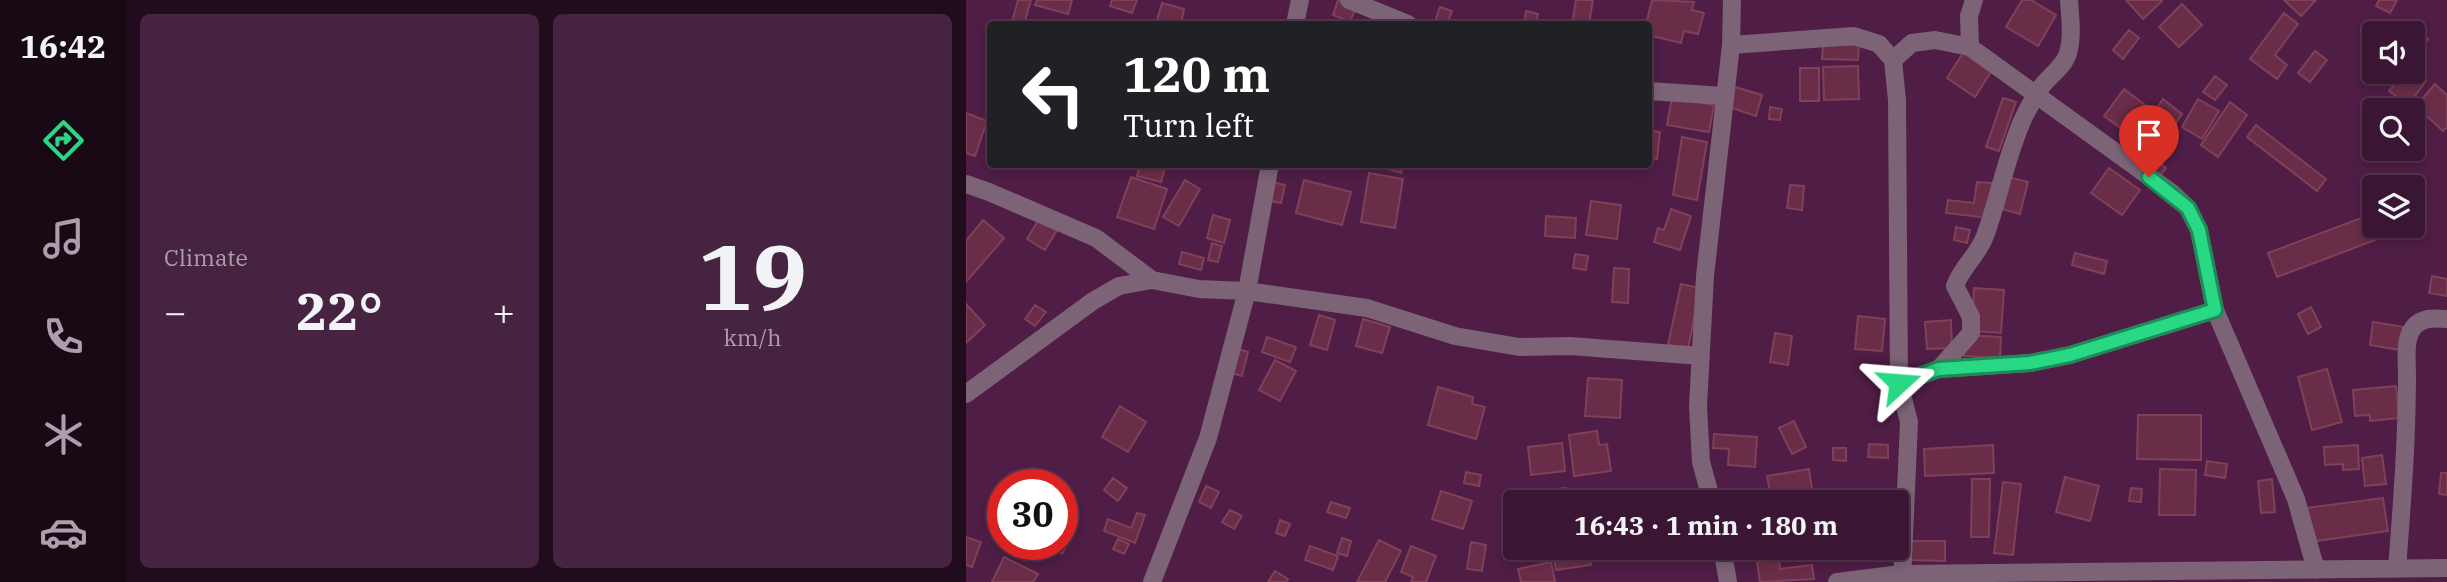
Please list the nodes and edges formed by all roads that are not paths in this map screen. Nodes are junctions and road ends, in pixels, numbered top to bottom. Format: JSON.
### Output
{"nodes":[{"id":1,"x":1300,"y":0,"type":"edge"},
{"id":2,"x":1349,"y":0,"type":"edge"},
{"id":3,"x":1732,"y":0,"type":"edge"},
{"id":4,"x":1974,"y":0,"type":"edge"},
{"id":5,"x":2069,"y":0,"type":"edge"},
{"id":6,"x":1296,"y":21,"type":"edge"},
{"id":7,"x":1401,"y":21,"type":"edge"},
{"id":8,"x":1731,"y":46,"type":"junction"},
{"id":9,"x":1970,"y":47,"type":"junction"},
{"id":10,"x":1893,"y":60,"type":"junction"},
{"id":11,"x":1652,"y":91,"type":"edge"},
{"id":12,"x":1725,"y":96,"type":"junction"},
{"id":13,"x":2036,"y":96,"type":"junction"},
{"id":14,"x":1269,"y":168,"type":"edge"},
{"id":15,"x":966,"y":184,"type":"edge"},
{"id":16,"x":1152,"y":280,"type":"junction"},
{"id":17,"x":1247,"y":291,"type":"junction"},
{"id":18,"x":2215,"y":310,"type":"junction"},
{"id":19,"x":2447,"y":319,"type":"edge"},
{"id":20,"x":1700,"y":356,"type":"junction"},
{"id":21,"x":1939,"y":369,"type":"junction"},
{"id":22,"x":1899,"y":383,"type":"junction"},
{"id":23,"x":966,"y":394,"type":"edge"},
{"id":24,"x":1709,"y":490,"type":"edge"},
{"id":25,"x":1724,"y":560,"type":"edge"},
{"id":26,"x":2447,"y":568,"type":"edge"},
{"id":27,"x":2398,"y":569,"type":"junction"},
{"id":28,"x":2316,"y":570,"type":"junction"},
{"id":29,"x":2202,"y":576,"type":"edge"},
{"id":30,"x":1902,"y":578,"type":"edge"},
{"id":31,"x":1152,"y":582,"type":"edge"},
{"id":32,"x":1728,"y":582,"type":"edge"},
{"id":33,"x":1837,"y":582,"type":"edge"}],
"edges":[{"from":1,"to":6,"type":"street"},
{"from":2,"to":7,"type":"street"},
{"from":3,"to":8,"type":"street"},
{"from":4,"to":9,"type":"street"},
{"from":5,"to":13,"type":"street"},
{"from":8,"to":10,"type":"street"},
{"from":8,"to":12,"type":"street"},
{"from":9,"to":10,"type":"street"},
{"from":9,"to":13,"type":"street"},
{"from":10,"to":22,"type":"street"},
{"from":11,"to":12,"type":"street"},
{"from":12,"to":20,"type":"street"},
{"from":13,"to":18,"type":"street"},
{"from":13,"to":21,"type":"street"},
{"from":14,"to":17,"type":"street"},
{"from":15,"to":16,"type":"street"},
{"from":16,"to":17,"type":"street"},
{"from":16,"to":23,"type":"street"},
{"from":17,"to":20,"type":"street"},
{"from":17,"to":31,"type":"street"},
{"from":18,"to":21,"type":"street"},
{"from":18,"to":28,"type":"street"},
{"from":19,"to":27,"type":"street"},
{"from":20,"to":24,"type":"street"},
{"from":21,"to":22,"type":"street"},
{"from":22,"to":30,"type":"street"},
{"from":25,"to":32,"type":"street"},
{"from":26,"to":27,"type":"street"},
{"from":27,"to":28,"type":"street"},
{"from":28,"to":29,"type":"street"},
{"from":29,"to":30,"type":"street"},
{"from":30,"to":33,"type":"street"}]}
